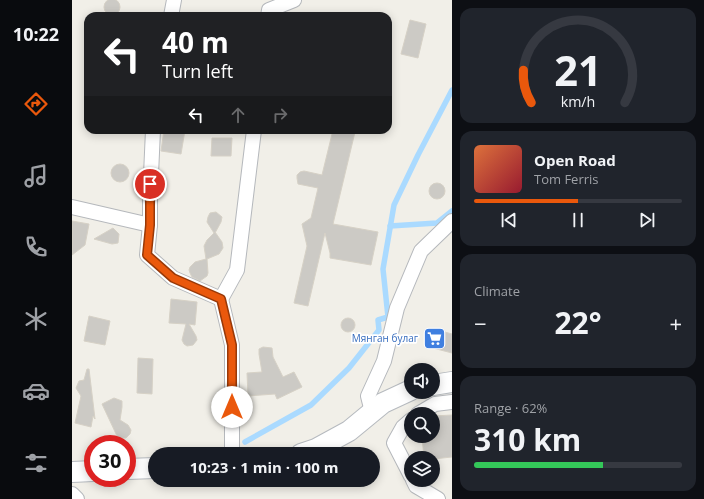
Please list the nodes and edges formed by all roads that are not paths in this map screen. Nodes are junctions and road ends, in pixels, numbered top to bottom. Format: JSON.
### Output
{"nodes":[{"id":1,"x":174,"y":0,"type":"edge"},
{"id":2,"x":294,"y":0,"type":"edge"},
{"id":3,"x":172,"y":12,"type":"edge"},
{"id":4,"x":269,"y":12,"type":"edge"},
{"id":5,"x":153,"y":134,"type":"edge"},
{"id":6,"x":254,"y":134,"type":"edge"},
{"id":7,"x":72,"y":207,"type":"edge"},
{"id":8,"x":452,"y":221,"type":"edge"},
{"id":9,"x":150,"y":225,"type":"junction"},
{"id":10,"x":221,"y":299,"type":"junction"},
{"id":11,"x":452,"y":382,"type":"edge"},
{"id":12,"x":440,"y":384,"type":"edge"},
{"id":13,"x":404,"y":393,"type":"edge"},
{"id":14,"x":452,"y":402,"type":"edge"},
{"id":15,"x":430,"y":407,"type":"edge"},
{"id":16,"x":372,"y":412,"type":"junction"},
{"id":17,"x":404,"y":426,"type":"edge"},
{"id":18,"x":232,"y":447,"type":"edge"},
{"id":19,"x":320,"y":447,"type":"edge"},
{"id":20,"x":404,"y":462,"type":"edge"},
{"id":21,"x":148,"y":468,"type":"edge"},
{"id":22,"x":136,"y":469,"type":"edge"},
{"id":23,"x":84,"y":471,"type":"edge"},
{"id":24,"x":72,"y":472,"type":"edge"},
{"id":25,"x":418,"y":487,"type":"edge"},
{"id":26,"x":72,"y":494,"type":"edge"},
{"id":27,"x":77,"y":499,"type":"edge"},
{"id":28,"x":438,"y":499,"type":"edge"}],
"edges":[{"from":1,"to":3,"type":"street"},
{"from":2,"to":4,"type":"street"},
{"from":5,"to":9,"type":"street"},
{"from":6,"to":10,"type":"street"},
{"from":7,"to":9,"type":"street"},
{"from":8,"to":16,"type":"street"},
{"from":9,"to":10,"type":"street"},
{"from":10,"to":18,"type":"street"},
{"from":11,"to":12,"type":"main road"},
{"from":13,"to":16,"type":"main road"},
{"from":14,"to":15,"type":"street"},
{"from":16,"to":19,"type":"main road"},
{"from":17,"to":20,"type":"street"},
{"from":21,"to":22,"type":"main road"},
{"from":23,"to":24,"type":"main road"},
{"from":25,"to":28,"type":"street"},
{"from":26,"to":27,"type":"street"}]}
